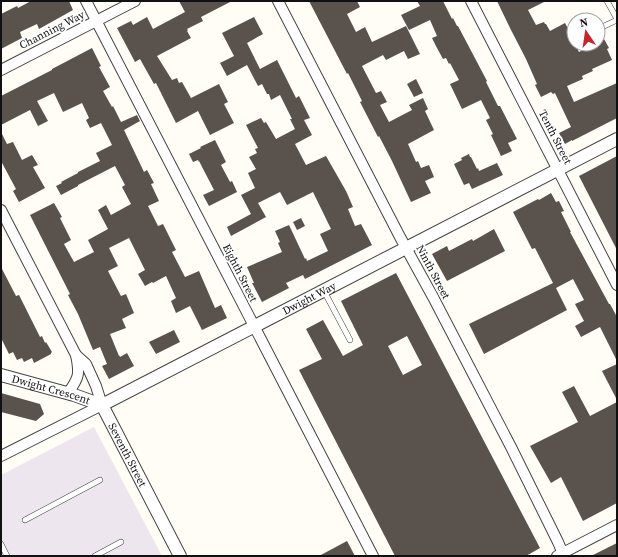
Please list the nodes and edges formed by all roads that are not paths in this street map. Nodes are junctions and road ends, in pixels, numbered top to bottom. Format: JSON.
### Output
{"nodes":[{"id":1,"x":86,"y":1,"type":"edge"},
{"id":2,"x":135,"y":1,"type":"edge"},
{"id":3,"x":278,"y":1,"type":"edge"},
{"id":4,"x":471,"y":1,"type":"edge"},
{"id":5,"x":607,"y":1,"type":"edge"},
{"id":6,"x":617,"y":19,"type":"edge"},
{"id":7,"x":96,"y":21,"type":"junction"},
{"id":8,"x":606,"y":25,"type":"edge"},
{"id":9,"x":1,"y":70,"type":"edge"},
{"id":10,"x":617,"y":139,"type":"edge"},
{"id":11,"x":558,"y":169,"type":"junction"},
{"id":12,"x":1,"y":210,"type":"edge"},
{"id":13,"x":406,"y":248,"type":"junction"},
{"id":14,"x":617,"y":285,"type":"edge"},
{"id":15,"x":324,"y":290,"type":"junction"},
{"id":16,"x":254,"y":326,"type":"junction"},
{"id":17,"x":350,"y":340,"type":"dead end"},
{"id":18,"x":76,"y":355,"type":"junction"},
{"id":19,"x":1,"y":374,"type":"edge"},
{"id":20,"x":68,"y":393,"type":"junction"},
{"id":21,"x":102,"y":404,"type":"junction"},
{"id":22,"x":1,"y":456,"type":"edge"},
{"id":23,"x":100,"y":480,"type":"dead end"},
{"id":24,"x":25,"y":520,"type":"dead end"},
{"id":25,"x":617,"y":525,"type":"edge"},
{"id":26,"x":121,"y":542,"type":"dead end"},
{"id":27,"x":1,"y":544,"type":"edge"},
{"id":28,"x":561,"y":555,"type":"edge"},
{"id":29,"x":7,"y":556,"type":"edge"},
{"id":30,"x":95,"y":556,"type":"edge"},
{"id":31,"x":180,"y":556,"type":"edge"},
{"id":32,"x":373,"y":556,"type":"edge"}],
"edges":[{"from":1,"to":7,"type":"street","name":"Eighth Street"},
{"from":2,"to":7,"type":"street","name":"Channing Way"},
{"from":3,"to":13,"type":"street","name":"Ninth Street"},
{"from":4,"to":11,"type":"street","name":"Tenth Street"},
{"from":5,"to":6,"type":"lane"},
{"from":6,"to":8,"type":"lane"},
{"from":7,"to":9,"type":"street","name":"Channing Way"},
{"from":7,"to":16,"type":"street","name":"Eighth Street"},
{"from":10,"to":11,"type":"street","name":"Dwight Way"},
{"from":11,"to":13,"type":"street","name":"Dwight Way"},
{"from":11,"to":14,"type":"street","name":"Tenth Street"},
{"from":12,"to":18,"type":"street","name":"Seventh Street"},
{"from":13,"to":15,"type":"street","name":"Dwight Way"},
{"from":13,"to":28,"type":"street","name":"Ninth Street"},
{"from":15,"to":16,"type":"street","name":"Dwight Way"},
{"from":15,"to":17,"type":"lane"},
{"from":16,"to":21,"type":"street","name":"Dwight Way"},
{"from":16,"to":32,"type":"street","name":"Eighth Street"},
{"from":18,"to":20,"type":"street","name":"Seventh Street"},
{"from":18,"to":21,"type":"street","name":"Seventh Street"},
{"from":19,"to":20,"type":"street","name":"Dwight Crescent"},
{"from":20,"to":21,"type":"street","name":"Dwight Crescent"},
{"from":21,"to":22,"type":"street","name":"Dwight Way"},
{"from":21,"to":31,"type":"street","name":"Seventh Street"},
{"from":23,"to":24,"type":"lane"},
{"from":25,"to":28,"type":"street"},
{"from":26,"to":30,"type":"lane"},
{"from":27,"to":29,"type":"lane"}]}
